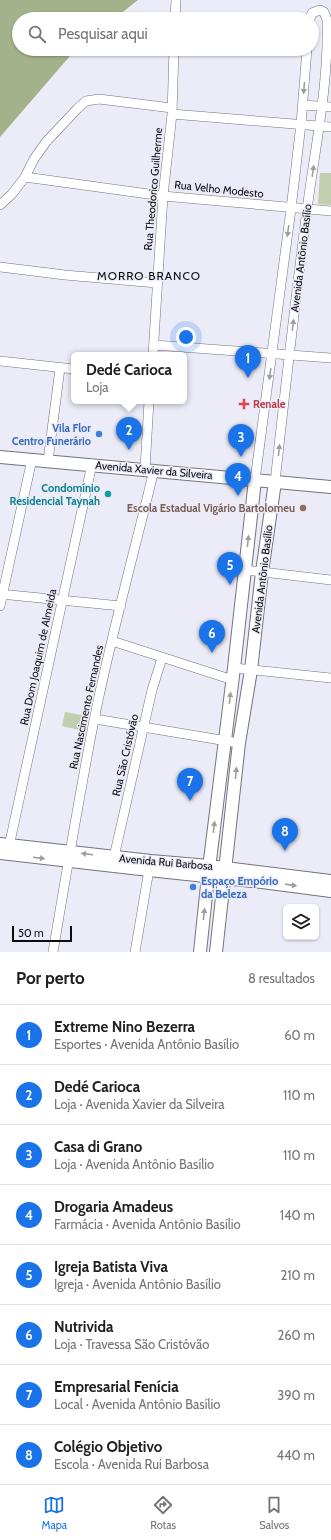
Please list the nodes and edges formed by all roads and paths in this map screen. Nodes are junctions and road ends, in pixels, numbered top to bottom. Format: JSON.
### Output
{"nodes":[{"id":1,"x":176,"y":0,"type":"edge"},
{"id":2,"x":175,"y":12,"type":"edge"},
{"id":3,"x":315,"y":12,"type":"edge"},
{"id":4,"x":174,"y":56,"type":"edge"},
{"id":5,"x":306,"y":56,"type":"edge"},
{"id":6,"x":303,"y":105,"type":"junction"},
{"id":7,"x":326,"y":107,"type":"edge"},
{"id":8,"x":172,"y":111,"type":"junction"},
{"id":9,"x":301,"y":124,"type":"junction"},
{"id":10,"x":319,"y":126,"type":"junction"},
{"id":11,"x":331,"y":127,"type":"edge"},
{"id":12,"x":25,"y":177,"type":"junction"},
{"id":13,"x":163,"y":196,"type":"junction"},
{"id":14,"x":0,"y":205,"type":"edge"},
{"id":15,"x":291,"y":208,"type":"junction"},
{"id":16,"x":307,"y":210,"type":"junction"},
{"id":17,"x":331,"y":211,"type":"edge"},
{"id":18,"x":0,"y":267,"type":"edge"},
{"id":19,"x":158,"y":283,"type":"junction"},
{"id":20,"x":154,"y":345,"type":"junction"},
{"id":21,"x":153,"y":352,"type":"edge"},
{"id":22,"x":273,"y":354,"type":"junction"},
{"id":23,"x":289,"y":355,"type":"junction"},
{"id":24,"x":331,"y":358,"type":"edge"},
{"id":25,"x":0,"y":362,"type":"edge"},
{"id":26,"x":60,"y":368,"type":"junction"},
{"id":27,"x":71,"y":369,"type":"edge"},
{"id":28,"x":149,"y":404,"type":"edge"},
{"id":29,"x":0,"y":457,"type":"edge"},
{"id":30,"x":32,"y":459,"type":"junction"},
{"id":31,"x":48,"y":460,"type":"junction"},
{"id":32,"x":92,"y":464,"type":"junction"},
{"id":33,"x":150,"y":470,"type":"junction"},
{"id":34,"x":255,"y":480,"type":"junction"},
{"id":35,"x":275,"y":482,"type":"junction"},
{"id":36,"x":331,"y":487,"type":"edge"},
{"id":37,"x":245,"y":570,"type":"junction"},
{"id":38,"x":262,"y":572,"type":"junction"},
{"id":39,"x":331,"y":580,"type":"edge"},
{"id":40,"x":2,"y":594,"type":"edge"},
{"id":41,"x":62,"y":601,"type":"junction"},
{"id":42,"x":0,"y":606,"type":"edge"},
{"id":43,"x":121,"y":606,"type":"junction"},
{"id":44,"x":112,"y":641,"type":"junction"},
{"id":45,"x":162,"y":658,"type":"junction"},
{"id":46,"x":251,"y":670,"type":"junction"},
{"id":47,"x":233,"y":674,"type":"junction"},
{"id":48,"x":331,"y":678,"type":"edge"},
{"id":49,"x":95,"y":719,"type":"junction"},
{"id":50,"x":144,"y":728,"type":"junction"},
{"id":51,"x":225,"y":741,"type":"junction"},
{"id":52,"x":239,"y":743,"type":"junction"},
{"id":53,"x":4,"y":849,"type":"edge"},
{"id":54,"x":69,"y":857,"type":"junction"},
{"id":55,"x":114,"y":857,"type":"junction"},
{"id":56,"x":149,"y":870,"type":"junction"},
{"id":57,"x":208,"y":871,"type":"junction"},
{"id":58,"x":225,"y":872,"type":"junction"},
{"id":59,"x":331,"y":881,"type":"edge"},
{"id":60,"x":331,"y":891,"type":"edge"},
{"id":61,"x":53,"y":952,"type":"edge"},
{"id":62,"x":135,"y":952,"type":"edge"},
{"id":63,"x":200,"y":952,"type":"edge"},
{"id":64,"x":216,"y":952,"type":"edge"}],
"edges":[{"from":1,"to":2,"type":"street"},
{"from":3,"to":7,"type":"street","name":"Avenida Antônio Basílio"},
{"from":4,"to":8,"type":"street","name":"Rua Theodorico Guilherme"},
{"from":5,"to":6,"type":"street","name":"Avenida Antônio Basílio","one_way":true},
{"from":6,"to":7,"type":"street"},
{"from":6,"to":9,"type":"street","name":"Avenida Antônio Basílio"},
{"from":7,"to":10,"type":"street","name":"Avenida Antônio Basílio"},
{"from":8,"to":9,"type":"street"},
{"from":8,"to":12,"type":"street"},
{"from":8,"to":13,"type":"street","name":"Rua Theodorico Guilherme"},
{"from":9,"to":10,"type":"street"},
{"from":9,"to":15,"type":"street","name":"Avenida Antônio Basílio"},
{"from":10,"to":11,"type":"street"},
{"from":16,"to":10,"type":"street","name":"Avenida Antônio Basílio","one_way":true},
{"from":12,"to":13,"type":"street","name":"Rua Velho Modesto"},
{"from":12,"to":14,"type":"street"},
{"from":13,"to":15,"type":"street","name":"Rua Velho Modesto"},
{"from":13,"to":19,"type":"street","name":"Rua Theodorico Guilherme"},
{"from":15,"to":16,"type":"street","name":"Rua Velho Modesto"},
{"from":15,"to":22,"type":"street","name":"Avenida Antônio Basílio","one_way":true},
{"from":16,"to":17,"type":"street"},
{"from":23,"to":16,"type":"street","name":"Avenida Antônio Basílio","one_way":true},
{"from":18,"to":19,"type":"street"},
{"from":19,"to":20,"type":"street","name":"Rua Theodorico Guilherme"},
{"from":20,"to":21,"type":"street","name":"Rua Theodorico Guilherme"},
{"from":20,"to":22,"type":"street"},
{"from":22,"to":23,"type":"street"},
{"from":22,"to":34,"type":"street","name":"Avenida Antônio Basílio","one_way":true},
{"from":23,"to":24,"type":"street"},
{"from":35,"to":23,"type":"street","name":"Avenida Antônio Basílio","one_way":true},
{"from":25,"to":26,"type":"street"},
{"from":26,"to":27,"type":"street"},
{"from":26,"to":31,"type":"street"},
{"from":28,"to":33,"type":"street"},
{"from":29,"to":30,"type":"main road","name":"Avenida Xavier da Silveira"},
{"from":30,"to":31,"type":"main road","name":"Avenida Xavier da Silveira"},
{"from":30,"to":40,"type":"street"},
{"from":31,"to":32,"type":"main road","name":"Avenida Xavier da Silveira"},
{"from":32,"to":33,"type":"main road","name":"Avenida Xavier da Silveira"},
{"from":32,"to":41,"type":"street","name":"Rua Dom Joaquim de Almeida"},
{"from":33,"to":34,"type":"main road","name":"Avenida Xavier da Silveira"},
{"from":33,"to":43,"type":"street","name":"Rua Nascimento Fernandes"},
{"from":34,"to":35,"type":"main road","name":"Avenida Xavier da Silveira"},
{"from":37,"to":34,"type":"main road","name":"Avenida Antônio Basílio","one_way":true},
{"from":35,"to":36,"type":"main road","name":"Avenida Xavier da Silveira"},
{"from":35,"to":38,"type":"main road","name":"Avenida Antônio Basílio"},
{"from":37,"to":38,"type":"street"},
{"from":37,"to":47,"type":"main road","name":"Avenida Antônio Basílio"},
{"from":38,"to":39,"type":"street"},
{"from":38,"to":46,"type":"main road","name":"Avenida Antônio Basílio"},
{"from":40,"to":41,"type":"street"},
{"from":40,"to":42,"type":"street"},
{"from":41,"to":43,"type":"street"},
{"from":41,"to":53,"type":"street","name":"Rua Dom Joaquim de Almeida"},
{"from":43,"to":44,"type":"street","name":"Rua Nascimento Fernandes"},
{"from":44,"to":45,"type":"street"},
{"from":44,"to":49,"type":"street","name":"Rua Nascimento Fernandes"},
{"from":45,"to":47,"type":"street"},
{"from":45,"to":50,"type":"street","name":"Rua São Cristóvão"},
{"from":46,"to":47,"type":"street"},
{"from":46,"to":48,"type":"street"},
{"from":46,"to":52,"type":"main road","name":"Avenida Antônio Basílio"},
{"from":51,"to":47,"type":"main road","name":"Avenida Antônio Basílio","one_way":true},
{"from":49,"to":50,"type":"street"},
{"from":49,"to":54,"type":"street","name":"Rua Nascimento Fernandes"},
{"from":50,"to":51,"type":"street"},
{"from":50,"to":55,"type":"street","name":"Rua São Cristóvão"},
{"from":51,"to":52,"type":"street"},
{"from":57,"to":51,"type":"main road","name":"Avenida Antônio Basílio","one_way":true},
{"from":58,"to":52,"type":"main road","name":"Avenida Antônio Basílio","one_way":true},
{"from":53,"to":54,"type":"main road","name":"Avenida Rui Barbosa"},
{"from":55,"to":54,"type":"main road","name":"Avenida Rui Barbosa","one_way":true},
{"from":54,"to":56,"type":"main road","name":"Avenida Rui Barbosa"},
{"from":54,"to":61,"type":"street","name":"Rua Nascimento Fernandes"},
{"from":55,"to":57,"type":"main road","name":"Avenida Rui Barbosa"},
{"from":56,"to":57,"type":"main road","name":"Avenida Rui Barbosa"},
{"from":56,"to":62,"type":"street"},
{"from":57,"to":58,"type":"main road","name":"Avenida Rui Barbosa"},
{"from":63,"to":57,"type":"main road","name":"Avenida Antônio Basílio","one_way":true},
{"from":58,"to":59,"type":"main road","name":"Avenida Rui Barbosa"},
{"from":58,"to":60,"type":"main road","name":"Avenida Rui Barbosa","one_way":true},
{"from":58,"to":64,"type":"main road","name":"Avenida Antônio Basílio"}]}
